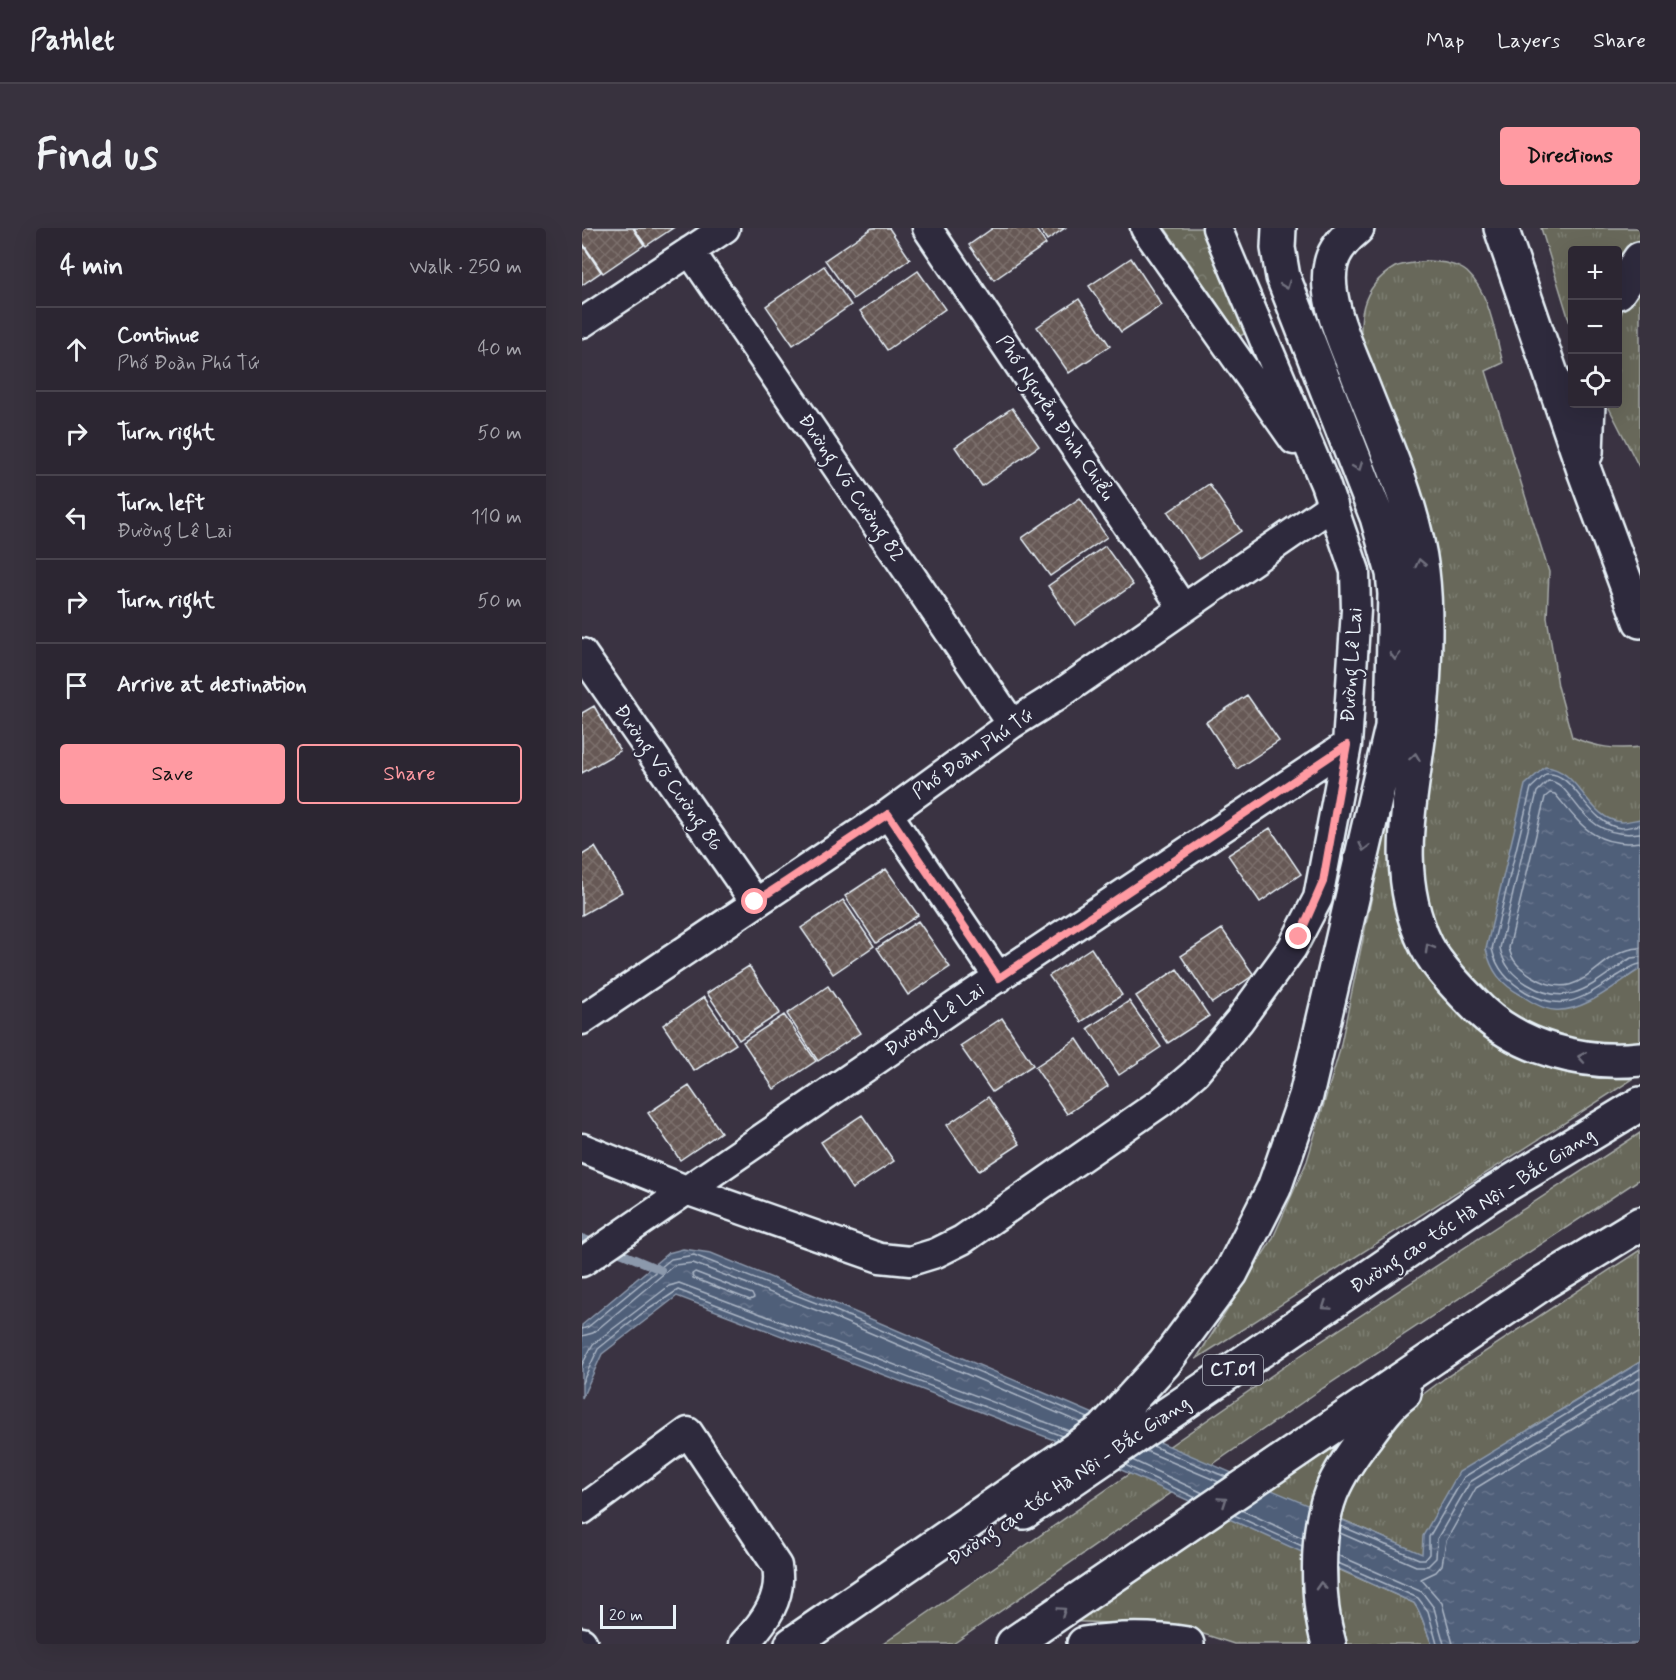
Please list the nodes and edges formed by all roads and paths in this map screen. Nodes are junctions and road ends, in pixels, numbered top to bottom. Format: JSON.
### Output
{"nodes":[{"id":1,"x":726,"y":228,"type":"edge"},
{"id":2,"x":927,"y":228,"type":"edge"},
{"id":3,"x":1145,"y":228,"type":"edge"},
{"id":4,"x":1218,"y":228,"type":"edge"},
{"id":5,"x":1279,"y":228,"type":"edge"},
{"id":6,"x":1357,"y":228,"type":"edge"},
{"id":7,"x":1480,"y":228,"type":"edge"},
{"id":8,"x":1501,"y":228,"type":"edge"},
{"id":9,"x":690,"y":251,"type":"junction"},
{"id":10,"x":1640,"y":259,"type":"edge"},
{"id":11,"x":1622,"y":285,"type":"edge"},
{"id":12,"x":1529,"y":306,"type":"junction"},
{"id":13,"x":582,"y":323,"type":"edge"},
{"id":14,"x":1588,"y":408,"type":"edge"},
{"id":15,"x":1585,"y":472,"type":"junction"},
{"id":16,"x":1329,"y":495,"type":"junction"},
{"id":17,"x":1183,"y":608,"type":"junction"},
{"id":18,"x":1640,"y":621,"type":"edge"},
{"id":19,"x":582,"y":653,"type":"edge"},
{"id":20,"x":1012,"y":724,"type":"junction"},
{"id":21,"x":1347,"y":745,"type":"junction"},
{"id":22,"x":888,"y":814,"type":"junction"},
{"id":23,"x":755,"y":902,"type":"junction"},
{"id":24,"x":999,"y":978,"type":"junction"},
{"id":25,"x":582,"y":1020,"type":"edge"},
{"id":26,"x":1640,"y":1059,"type":"edge"},
{"id":27,"x":1640,"y":1104,"type":"edge"},
{"id":28,"x":582,"y":1148,"type":"edge"},
{"id":29,"x":686,"y":1190,"type":"junction"},
{"id":30,"x":1640,"y":1224,"type":"edge"},
{"id":31,"x":1640,"y":1240,"type":"edge"},
{"id":32,"x":582,"y":1262,"type":"edge"},
{"id":33,"x":582,"y":1510,"type":"edge"},
{"id":34,"x":744,"y":1644,"type":"edge"},
{"id":35,"x":792,"y":1644,"type":"edge"},
{"id":36,"x":831,"y":1644,"type":"edge"},
{"id":37,"x":1013,"y":1644,"type":"edge"},
{"id":38,"x":1084,"y":1644,"type":"edge"},
{"id":39,"x":1187,"y":1644,"type":"edge"},
{"id":40,"x":1329,"y":1644,"type":"edge"}],
"edges":[{"from":1,"to":9,"type":"street"},
{"from":2,"to":17,"type":"street","name":"Phố Nguyễn Đình Chiểu"},
{"from":3,"to":16,"type":"street"},
{"from":4,"to":16,"type":"street","name":"Đường Lê Lai"},
{"from":5,"to":35,"type":"highway","one_way":true},
{"from":26,"to":6,"type":"highway","one_way":true},
{"from":7,"to":12,"type":"highway"},
{"from":8,"to":12,"type":"highway"},
{"from":9,"to":13,"type":"street"},
{"from":9,"to":20,"type":"street","name":"Đường Võ Cường 82"},
{"from":10,"to":11,"type":"highway"},
{"from":12,"to":15,"type":"highway"},
{"from":14,"to":15,"type":"highway"},
{"from":15,"to":18,"type":"highway"},
{"from":16,"to":17,"type":"street","name":"Phố Đoàn Phú Tứ"},
{"from":16,"to":21,"type":"street","name":"Đường Lê Lai"},
{"from":17,"to":20,"type":"street","name":"Phố Đoàn Phú Tứ"},
{"from":19,"to":23,"type":"street","name":"Đường Võ Cường 86"},
{"from":20,"to":22,"type":"street","name":"Phố Đoàn Phú Tứ"},
{"from":21,"to":24,"type":"street","name":"Đường Lê Lai"},
{"from":21,"to":29,"type":"street"},
{"from":22,"to":23,"type":"street","name":"Phố Đoàn Phú Tứ"},
{"from":22,"to":24,"type":"street"},
{"from":23,"to":25,"type":"street","name":"Phố Đoàn Phú Tứ"},
{"from":24,"to":29,"type":"street","name":"Đường Lê Lai"},
{"from":27,"to":36,"type":"highway","name":"Đường cao tốc Hà Nội - Bắc Giang","number":"CT.01","one_way":true},
{"from":28,"to":29,"type":"street"},
{"from":29,"to":32,"type":"street","name":"Đường Lê Lai"},
{"from":37,"to":30,"type":"highway","one_way":true},
{"from":40,"to":31,"type":"highway","one_way":true},
{"from":33,"to":34,"type":"street"},
{"from":38,"to":39,"type":"highway"}]}
